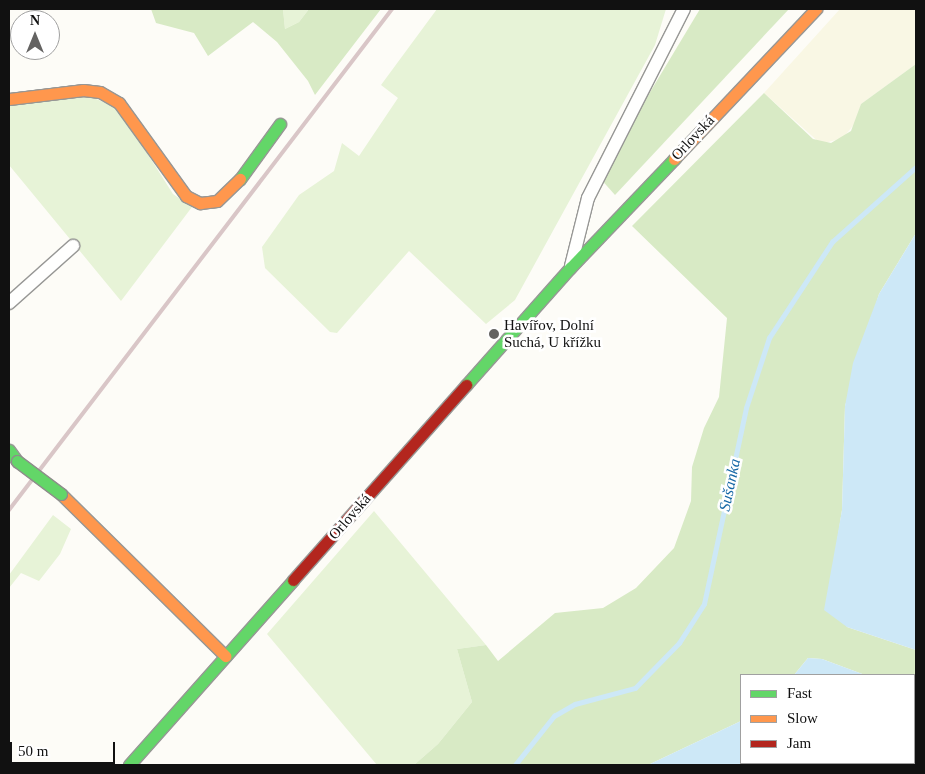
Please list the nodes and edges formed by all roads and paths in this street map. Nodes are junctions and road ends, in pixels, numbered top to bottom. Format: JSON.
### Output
{"nodes":[{"id":1,"x":684,"y":9,"type":"edge"},
{"id":2,"x":816,"y":9,"type":"edge"},
{"id":3,"x":9,"y":99,"type":"edge"},
{"id":4,"x":280,"y":124,"type":"dead end"},
{"id":5,"x":73,"y":246,"type":"dead end"},
{"id":6,"x":570,"y":268,"type":"junction"},
{"id":7,"x":9,"y":303,"type":"edge"},
{"id":8,"x":9,"y":450,"type":"edge"},
{"id":9,"x":225,"y":656,"type":"junction"},
{"id":10,"x":129,"y":765,"type":"edge"}],
"edges":[{"from":1,"to":6,"type":"street","name":"Orlovská"},
{"from":2,"to":6,"type":"main road","name":"Orlovská"},
{"from":3,"to":4,"type":"main road"},
{"from":5,"to":7,"type":"street"},
{"from":6,"to":9,"type":"main road","name":"Orlovská"},
{"from":8,"to":9,"type":"main road","bridge":true},
{"from":9,"to":10,"type":"main road","name":"Orlovská"}]}
